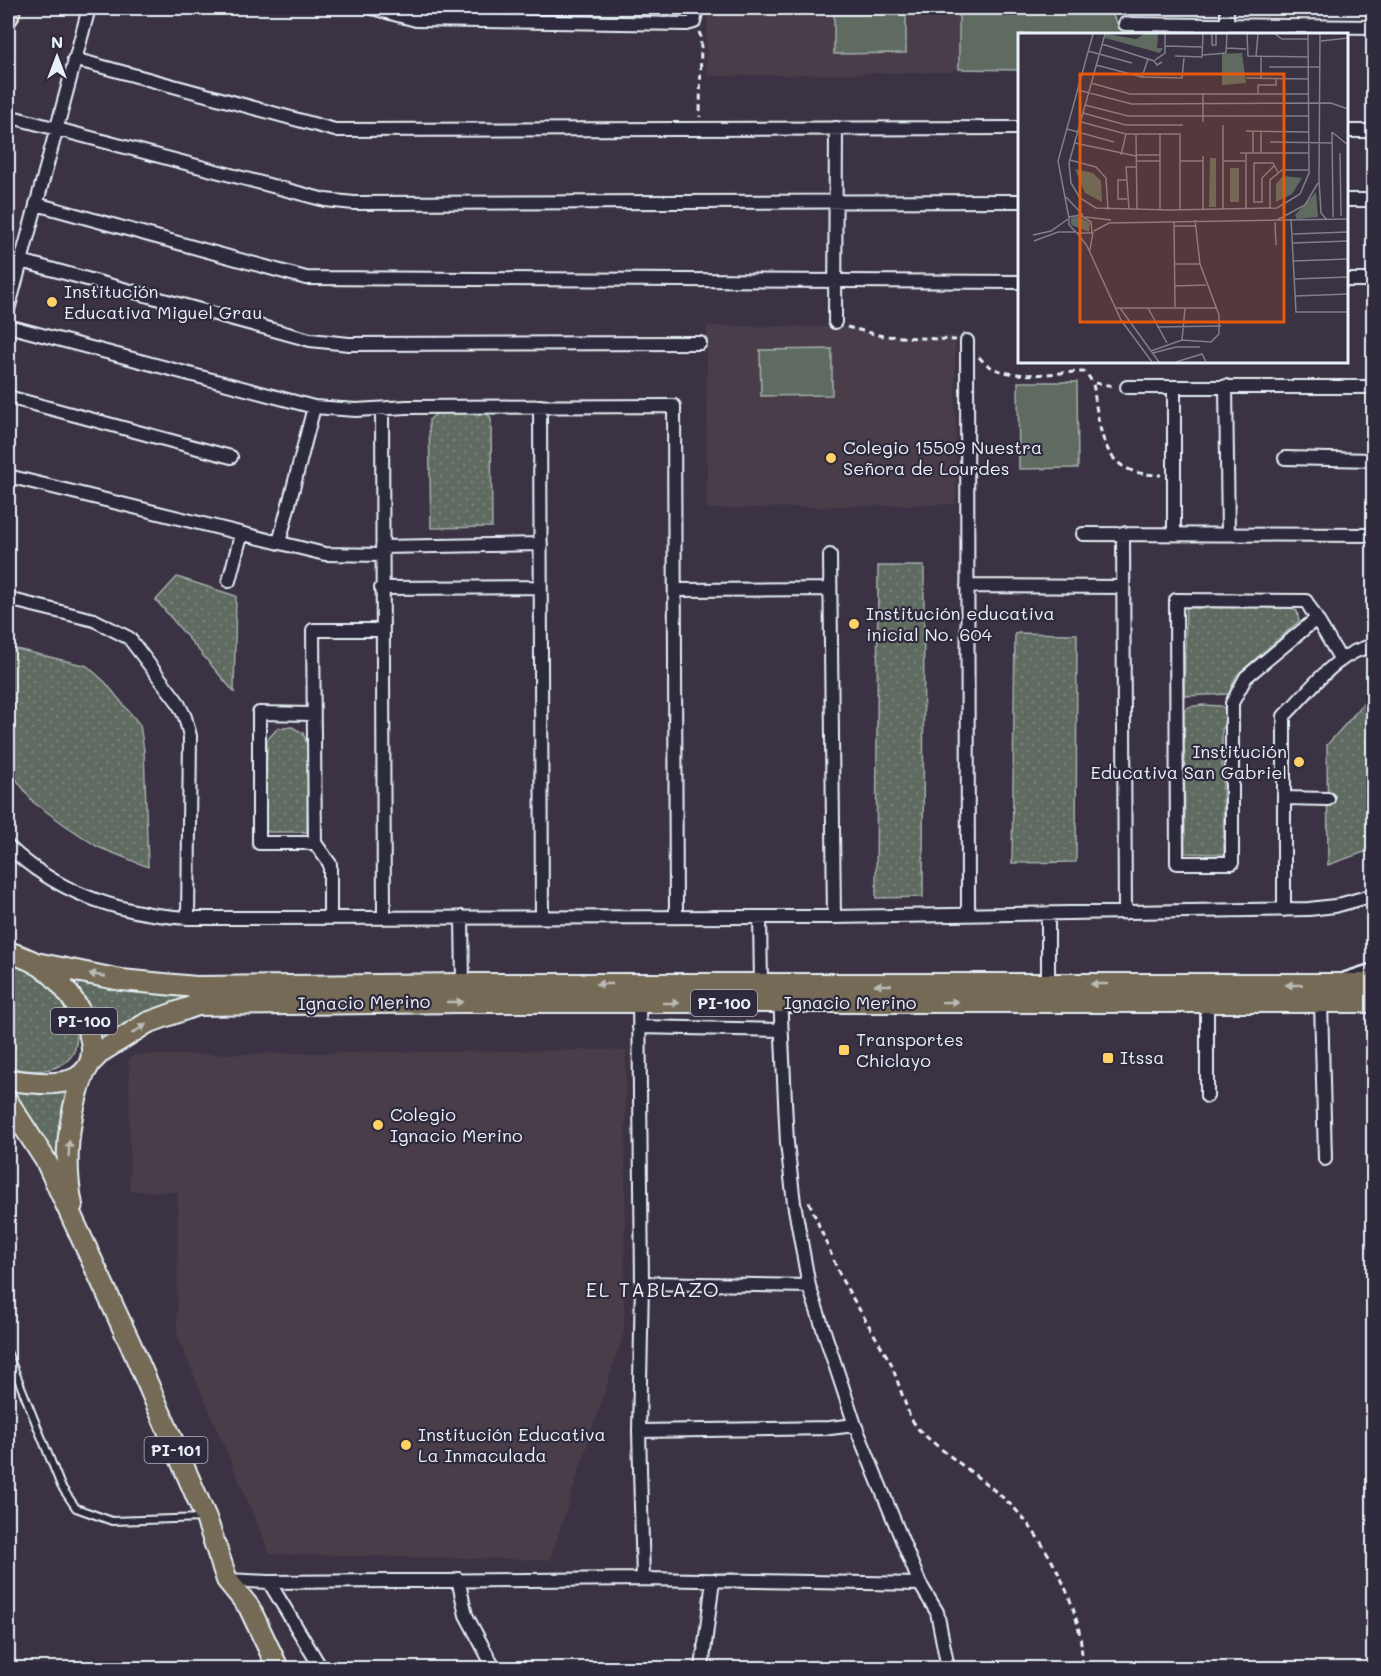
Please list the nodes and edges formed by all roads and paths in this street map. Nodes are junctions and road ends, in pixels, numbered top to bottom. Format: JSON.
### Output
{"nodes":[{"id":1,"x":10,"y":8,"type":"edge"},
{"id":2,"x":89,"y":8,"type":"edge"},
{"id":3,"x":372,"y":8,"type":"edge"},
{"id":4,"x":421,"y":8,"type":"edge"},
{"id":5,"x":696,"y":8,"type":"edge"},
{"id":6,"x":1227,"y":8,"type":"edge"},
{"id":7,"x":8,"y":16,"type":"edge"},
{"id":8,"x":416,"y":20,"type":"junction"},
{"id":9,"x":694,"y":22,"type":"junction"},
{"id":10,"x":1125,"y":24,"type":"dead end"},
{"id":11,"x":1227,"y":25,"type":"junction"},
{"id":12,"x":1374,"y":27,"type":"edge"},
{"id":13,"x":1329,"y":30,"type":"edge"},
{"id":14,"x":74,"y":59,"type":"junction"},
{"id":15,"x":8,"y":116,"type":"edge"},
{"id":16,"x":700,"y":128,"type":"junction"},
{"id":17,"x":836,"y":128,"type":"junction"},
{"id":18,"x":1018,"y":128,"type":"edge"},
{"id":19,"x":56,"y":130,"type":"junction"},
{"id":20,"x":1348,"y":131,"type":"edge"},
{"id":21,"x":1374,"y":131,"type":"edge"},
{"id":22,"x":1348,"y":200,"type":"edge"},
{"id":23,"x":1374,"y":200,"type":"edge"},
{"id":24,"x":836,"y":201,"type":"junction"},
{"id":25,"x":1018,"y":201,"type":"edge"},
{"id":26,"x":36,"y":204,"type":"junction"},
{"id":27,"x":21,"y":261,"type":"junction"},
{"id":28,"x":1348,"y":280,"type":"edge"},
{"id":29,"x":1374,"y":280,"type":"edge"},
{"id":30,"x":1018,"y":282,"type":"edge"},
{"id":31,"x":835,"y":283,"type":"junction"},
{"id":32,"x":8,"y":310,"type":"edge"},
{"id":33,"x":835,"y":322,"type":"joint"},
{"id":34,"x":8,"y":326,"type":"edge"},
{"id":35,"x":967,"y":341,"type":"junction"},
{"id":36,"x":700,"y":343,"type":"dead end"},
{"id":37,"x":1095,"y":383,"type":"junction"},
{"id":38,"x":1226,"y":386,"type":"junction"},
{"id":39,"x":1126,"y":387,"type":"joint"},
{"id":40,"x":1174,"y":387,"type":"junction"},
{"id":41,"x":1374,"y":387,"type":"edge"},
{"id":42,"x":8,"y":397,"type":"edge"},
{"id":43,"x":540,"y":406,"type":"junction"},
{"id":44,"x":314,"y":407,"type":"junction"},
{"id":45,"x":382,"y":409,"type":"junction"},
{"id":46,"x":231,"y":457,"type":"dead end"},
{"id":47,"x":1285,"y":458,"type":"dead end"},
{"id":48,"x":1374,"y":459,"type":"edge"},
{"id":49,"x":1174,"y":475,"type":"junction"},
{"id":50,"x":8,"y":476,"type":"edge"},
{"id":51,"x":1123,"y":533,"type":"junction"},
{"id":52,"x":241,"y":534,"type":"junction"},
{"id":53,"x":1083,"y":534,"type":"dead end"},
{"id":54,"x":1174,"y":534,"type":"junction"},
{"id":55,"x":1228,"y":534,"type":"junction"},
{"id":56,"x":1374,"y":535,"type":"edge"},
{"id":57,"x":279,"y":543,"type":"junction"},
{"id":58,"x":540,"y":544,"type":"junction"},
{"id":59,"x":382,"y":551,"type":"junction"},
{"id":60,"x":830,"y":555,"type":"dead end"},
{"id":61,"x":229,"y":581,"type":"dead end"},
{"id":62,"x":967,"y":586,"type":"junction"},
{"id":63,"x":540,"y":587,"type":"junction"},
{"id":64,"x":1123,"y":587,"type":"junction"},
{"id":65,"x":381,"y":588,"type":"junction"},
{"id":66,"x":830,"y":589,"type":"junction"},
{"id":67,"x":675,"y":590,"type":"junction"},
{"id":68,"x":8,"y":599,"type":"edge"},
{"id":69,"x":1316,"y":619,"type":"junction"},
{"id":70,"x":382,"y":630,"type":"junction"},
{"id":71,"x":1374,"y":646,"type":"edge"},
{"id":72,"x":1341,"y":660,"type":"junction"},
{"id":73,"x":312,"y":714,"type":"junction"},
{"id":74,"x":1284,"y":798,"type":"junction"},
{"id":75,"x":1328,"y":799,"type":"dead end"},
{"id":76,"x":315,"y":843,"type":"junction"},
{"id":77,"x":8,"y":846,"type":"edge"},
{"id":78,"x":1374,"y":895,"type":"edge"},
{"id":79,"x":1284,"y":910,"type":"junction"},
{"id":80,"x":1125,"y":913,"type":"junction"},
{"id":81,"x":968,"y":914,"type":"junction"},
{"id":82,"x":1048,"y":914,"type":"junction"},
{"id":83,"x":330,"y":916,"type":"junction"},
{"id":84,"x":384,"y":916,"type":"junction"},
{"id":85,"x":542,"y":916,"type":"junction"},
{"id":86,"x":760,"y":916,"type":"junction"},
{"id":87,"x":834,"y":916,"type":"junction"},
{"id":88,"x":462,"y":917,"type":"junction"},
{"id":89,"x":676,"y":917,"type":"junction"},
{"id":90,"x":188,"y":918,"type":"junction"},
{"id":91,"x":8,"y":941,"type":"edge"},
{"id":92,"x":23,"y":958,"type":"edge"},
{"id":93,"x":1374,"y":972,"type":"edge"},
{"id":94,"x":463,"y":984,"type":"junction"},
{"id":95,"x":1048,"y":984,"type":"junction"},
{"id":96,"x":1374,"y":984,"type":"edge"},
{"id":97,"x":1332,"y":985,"type":"junction"},
{"id":98,"x":774,"y":991,"type":"junction"},
{"id":99,"x":639,"y":994,"type":"junction"},
{"id":100,"x":1207,"y":1002,"type":"junction"},
{"id":101,"x":1321,"y":1002,"type":"junction"},
{"id":102,"x":1374,"y":1002,"type":"edge"},
{"id":103,"x":639,"y":1027,"type":"junction"},
{"id":104,"x":781,"y":1030,"type":"junction"},
{"id":105,"x":88,"y":1066,"type":"junction"},
{"id":106,"x":8,"y":1080,"type":"edge"},
{"id":107,"x":1207,"y":1096,"type":"dead end"},
{"id":108,"x":8,"y":1102,"type":"edge"},
{"id":109,"x":1325,"y":1159,"type":"dead end"},
{"id":110,"x":807,"y":1198,"type":"dead end"},
{"id":111,"x":78,"y":1228,"type":"junction"},
{"id":112,"x":642,"y":1283,"type":"junction"},
{"id":113,"x":809,"y":1286,"type":"junction"},
{"id":114,"x":8,"y":1354,"type":"edge"},
{"id":115,"x":855,"y":1425,"type":"junction"},
{"id":116,"x":639,"y":1431,"type":"junction"},
{"id":117,"x":206,"y":1518,"type":"junction"},
{"id":118,"x":458,"y":1579,"type":"junction"},
{"id":119,"x":643,"y":1579,"type":"junction"},
{"id":120,"x":227,"y":1580,"type":"junction"},
{"id":121,"x":713,"y":1580,"type":"junction"},
{"id":122,"x":269,"y":1582,"type":"junction"},
{"id":123,"x":920,"y":1584,"type":"junction"},
{"id":124,"x":278,"y":1668,"type":"edge"},
{"id":125,"x":321,"y":1668,"type":"edge"},
{"id":126,"x":494,"y":1668,"type":"edge"},
{"id":127,"x":702,"y":1668,"type":"edge"},
{"id":128,"x":948,"y":1668,"type":"edge"},
{"id":129,"x":1081,"y":1668,"type":"edge"}],
"edges":[{"from":1,"to":7,"type":"main road"},
{"from":2,"to":14,"type":"street"},
{"from":3,"to":8,"type":"street"},
{"from":4,"to":8,"type":"street"},
{"from":5,"to":9,"type":"street"},
{"from":6,"to":11,"type":"street"},
{"from":8,"to":9,"type":"street"},
{"from":9,"to":16,"type":"path"},
{"from":10,"to":11,"type":"street"},
{"from":11,"to":13,"type":"street"},
{"from":12,"to":13,"type":"street"},
{"from":14,"to":16,"type":"street"},
{"from":14,"to":19,"type":"street"},
{"from":15,"to":19,"type":"street"},
{"from":16,"to":17,"type":"street"},
{"from":17,"to":18,"type":"street"},
{"from":17,"to":24,"type":"street"},
{"from":19,"to":24,"type":"street"},
{"from":19,"to":26,"type":"street"},
{"from":20,"to":21,"type":"street"},
{"from":22,"to":23,"type":"street"},
{"from":24,"to":25,"type":"street"},
{"from":24,"to":31,"type":"street"},
{"from":26,"to":27,"type":"street"},
{"from":26,"to":31,"type":"street"},
{"from":27,"to":32,"type":"street"},
{"from":27,"to":36,"type":"street"},
{"from":28,"to":29,"type":"street"},
{"from":30,"to":31,"type":"street"},
{"from":31,"to":33,"type":"street"},
{"from":33,"to":35,"type":"path"},
{"from":34,"to":44,"type":"street"},
{"from":35,"to":37,"type":"path"},
{"from":35,"to":62,"type":"street"},
{"from":37,"to":39,"type":"path"},
{"from":37,"to":49,"type":"path"},
{"from":38,"to":40,"type":"street"},
{"from":38,"to":41,"type":"street"},
{"from":38,"to":55,"type":"street"},
{"from":39,"to":40,"type":"street"},
{"from":40,"to":49,"type":"street"},
{"from":42,"to":46,"type":"street"},
{"from":43,"to":45,"type":"street"},
{"from":43,"to":58,"type":"street"},
{"from":43,"to":67,"type":"street"},
{"from":44,"to":45,"type":"street"},
{"from":44,"to":57,"type":"street"},
{"from":45,"to":59,"type":"street"},
{"from":47,"to":48,"type":"street"},
{"from":49,"to":54,"type":"street"},
{"from":50,"to":52,"type":"street"},
{"from":51,"to":53,"type":"street"},
{"from":51,"to":54,"type":"street"},
{"from":51,"to":64,"type":"street"},
{"from":52,"to":57,"type":"street"},
{"from":52,"to":61,"type":"street"},
{"from":54,"to":55,"type":"street"},
{"from":55,"to":56,"type":"street"},
{"from":57,"to":59,"type":"street"},
{"from":58,"to":59,"type":"street"},
{"from":58,"to":63,"type":"street"},
{"from":59,"to":65,"type":"street"},
{"from":60,"to":66,"type":"street"},
{"from":62,"to":64,"type":"street"},
{"from":62,"to":81,"type":"street"},
{"from":63,"to":65,"type":"street"},
{"from":63,"to":85,"type":"street"},
{"from":64,"to":80,"type":"street"},
{"from":65,"to":70,"type":"street"},
{"from":66,"to":67,"type":"street"},
{"from":66,"to":87,"type":"street"},
{"from":67,"to":89,"type":"street"},
{"from":68,"to":90,"type":"street"},
{"from":69,"to":69,"type":"street"},
{"from":69,"to":72,"type":"street"},
{"from":70,"to":73,"type":"street"},
{"from":70,"to":84,"type":"street"},
{"from":71,"to":72,"type":"street"},
{"from":72,"to":74,"type":"street"},
{"from":73,"to":76,"type":"street"},
{"from":73,"to":76,"type":"street"},
{"from":74,"to":75,"type":"street"},
{"from":74,"to":79,"type":"street"},
{"from":76,"to":83,"type":"street"},
{"from":77,"to":90,"type":"street"},
{"from":78,"to":79,"type":"street"},
{"from":79,"to":80,"type":"street"},
{"from":80,"to":82,"type":"street"},
{"from":81,"to":82,"type":"street"},
{"from":81,"to":87,"type":"street"},
{"from":82,"to":95,"type":"street"},
{"from":83,"to":84,"type":"street"},
{"from":83,"to":90,"type":"street"},
{"from":84,"to":88,"type":"street"},
{"from":85,"to":88,"type":"street"},
{"from":85,"to":89,"type":"street"},
{"from":86,"to":87,"type":"street"},
{"from":86,"to":89,"type":"street"},
{"from":86,"to":98,"type":"street"},
{"from":88,"to":94,"type":"street"},
{"from":91,"to":92,"type":"main road","number":"PI-100"},
{"from":94,"to":92,"type":"main road","number":"PI-100","one_way":true},
{"from":92,"to":105,"type":"main road","number":"PI-100"},
{"from":93,"to":97,"type":"main road"},
{"from":99,"to":94,"type":"main road","number":"PI-100","one_way":true},
{"from":97,"to":95,"type":"main road","number":"PI-100","one_way":true},
{"from":95,"to":98,"type":"main road","number":"PI-100","one_way":true},
{"from":96,"to":97,"type":"main road","number":"PI-100"},
{"from":98,"to":99,"type":"main road","number":"PI-100"},
{"from":99,"to":98,"type":"main road","name":"Ignacio Merino","number":"PI-100","one_way":true},
{"from":98,"to":100,"type":"main road","name":"Ignacio Merino","number":"PI-100","one_way":true},
{"from":98,"to":104,"type":"street"},
{"from":99,"to":103,"type":"street"},
{"from":105,"to":99,"type":"main road","name":"Ignacio Merino","number":"PI-100","one_way":true},
{"from":100,"to":101,"type":"main road","name":"Ignacio Merino","number":"PI-100"},
{"from":100,"to":107,"type":"street"},
{"from":101,"to":102,"type":"main road","name":"Ignacio Merino","number":"PI-100"},
{"from":101,"to":109,"type":"street"},
{"from":103,"to":104,"type":"street"},
{"from":103,"to":112,"type":"street"},
{"from":104,"to":113,"type":"street"},
{"from":105,"to":106,"type":"main road","number":"PI-100"},
{"from":111,"to":105,"type":"main road","number":"PI-101","one_way":true},
{"from":108,"to":111,"type":"main road","number":"PI-101"},
{"from":110,"to":129,"type":"path"},
{"from":111,"to":117,"type":"main road","number":"PI-101"},
{"from":112,"to":113,"type":"street"},
{"from":112,"to":116,"type":"street"},
{"from":113,"to":115,"type":"street"},
{"from":114,"to":117,"type":"lane"},
{"from":115,"to":116,"type":"street"},
{"from":115,"to":123,"type":"street"},
{"from":116,"to":119,"type":"street"},
{"from":117,"to":120,"type":"main road","number":"PI-101"},
{"from":118,"to":119,"type":"street"},
{"from":118,"to":122,"type":"street"},
{"from":118,"to":126,"type":"street"},
{"from":119,"to":121,"type":"street"},
{"from":120,"to":122,"type":"street"},
{"from":120,"to":124,"type":"main road","number":"PI-101"},
{"from":121,"to":123,"type":"street"},
{"from":121,"to":127,"type":"street"},
{"from":122,"to":125,"type":"street"},
{"from":123,"to":128,"type":"street"}]}
